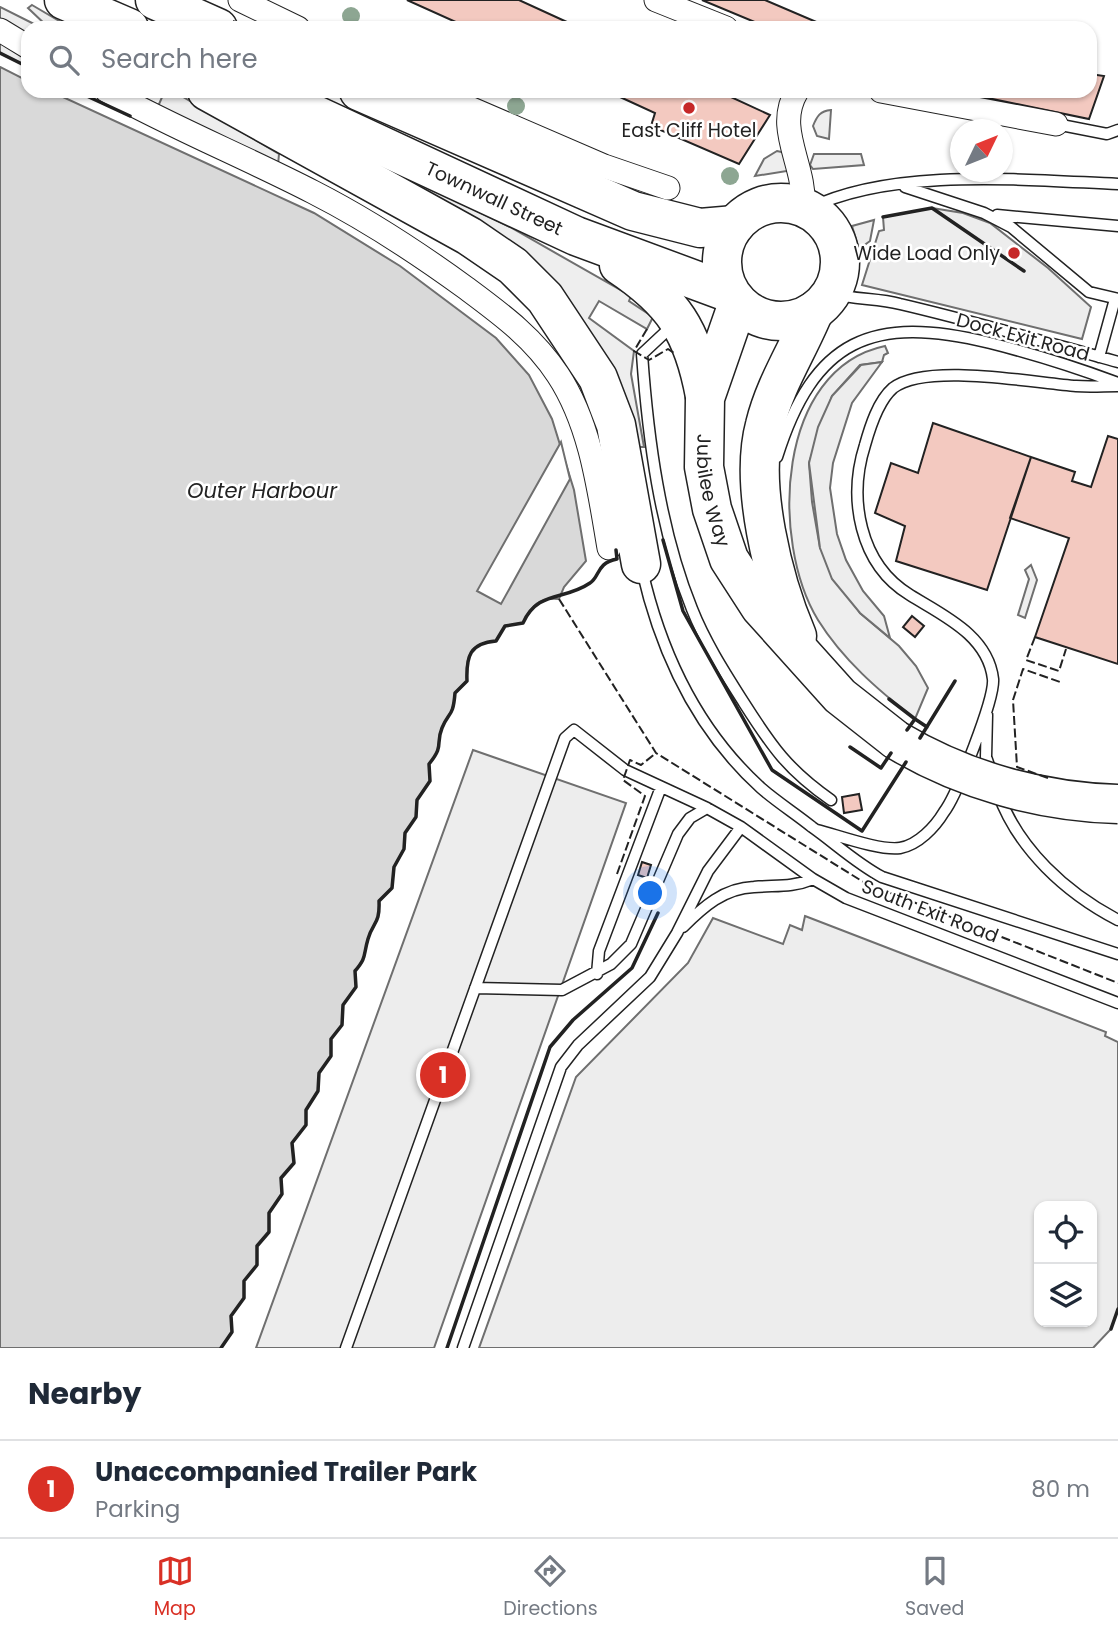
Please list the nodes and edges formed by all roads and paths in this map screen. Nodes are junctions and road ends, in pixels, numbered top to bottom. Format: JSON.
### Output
{"nodes":[{"id":1,"x":54,"y":0,"type":"edge"},
{"id":2,"x":64,"y":0,"type":"edge"},
{"id":3,"x":155,"y":0,"type":"edge"},
{"id":4,"x":240,"y":0,"type":"edge"},
{"id":5,"x":656,"y":0,"type":"edge"},
{"id":6,"x":82,"y":21,"type":"edge"},
{"id":7,"x":113,"y":21,"type":"edge"},
{"id":8,"x":202,"y":21,"type":"edge"},
{"id":9,"x":284,"y":21,"type":"edge"},
{"id":10,"x":708,"y":21,"type":"edge"},
{"id":11,"x":0,"y":30,"type":"edge"},
{"id":12,"x":21,"y":43,"type":"edge"},
{"id":13,"x":120,"y":98,"type":"edge"},
{"id":14,"x":220,"y":98,"type":"edge"},
{"id":15,"x":279,"y":98,"type":"edge"},
{"id":16,"x":380,"y":98,"type":"edge"},
{"id":17,"x":440,"y":98,"type":"edge"},
{"id":18,"x":793,"y":98,"type":"edge"},
{"id":19,"x":918,"y":98,"type":"edge"},
{"id":20,"x":1056,"y":124,"type":"joint"},
{"id":21,"x":1118,"y":130,"type":"edge"},
{"id":22,"x":488,"y":133,"type":"junction"},
{"id":23,"x":599,"y":180,"type":"junction"},
{"id":24,"x":1118,"y":184,"type":"edge"},
{"id":25,"x":899,"y":185,"type":"junction"},
{"id":26,"x":668,"y":188,"type":"dead end"},
{"id":27,"x":805,"y":208,"type":"junction"},
{"id":28,"x":984,"y":213,"type":"junction"},
{"id":29,"x":735,"y":225,"type":"junction"},
{"id":30,"x":1118,"y":226,"type":"edge"},
{"id":31,"x":576,"y":236,"type":"junction"},
{"id":32,"x":734,"y":298,"type":"junction"},
{"id":33,"x":1117,"y":299,"type":"edge"},
{"id":34,"x":822,"y":302,"type":"junction"},
{"id":35,"x":679,"y":320,"type":"junction"},
{"id":36,"x":641,"y":339,"type":"dead end"},
{"id":37,"x":652,"y":345,"type":"junction"},
{"id":38,"x":1099,"y":357,"type":"junction"},
{"id":39,"x":1118,"y":362,"type":"edge"},
{"id":40,"x":1118,"y":384,"type":"edge"},
{"id":41,"x":705,"y":398,"type":"junction"},
{"id":42,"x":764,"y":500,"type":"junction"},
{"id":43,"x":625,"y":556,"type":"junction"},
{"id":44,"x":805,"y":654,"type":"junction"},
{"id":45,"x":988,"y":705,"type":"junction"},
{"id":46,"x":661,"y":787,"type":"junction"},
{"id":47,"x":831,"y":800,"type":"dead end"},
{"id":48,"x":1118,"y":804,"type":"edge"},
{"id":49,"x":707,"y":808,"type":"junction"},
{"id":50,"x":741,"y":827,"type":"junction"},
{"id":51,"x":817,"y":830,"type":"junction"},
{"id":52,"x":813,"y":879,"type":"junction"},
{"id":53,"x":1118,"y":920,"type":"edge"},
{"id":54,"x":677,"y":933,"type":"junction"},
{"id":55,"x":1118,"y":954,"type":"edge"},
{"id":56,"x":597,"y":974,"type":"junction"},
{"id":57,"x":475,"y":988,"type":"junction"},
{"id":58,"x":1118,"y":1003,"type":"edge"},
{"id":59,"x":346,"y":1348,"type":"edge"},
{"id":60,"x":463,"y":1348,"type":"edge"}],
"edges":[{"from":1,"to":6,"type":"highway"},
{"from":2,"to":7,"type":"highway"},
{"from":3,"to":8,"type":"highway"},
{"from":4,"to":9,"type":"street"},
{"from":5,"to":10,"type":"street"},
{"from":11,"to":12,"type":"street"},
{"from":13,"to":43,"type":"street"},
{"from":14,"to":43,"type":"highway"},
{"from":15,"to":31,"type":"highway","name":"Townwall Street"},
{"from":16,"to":22,"type":"highway"},
{"from":17,"to":22,"type":"street"},
{"from":18,"to":27,"type":"street"},
{"from":19,"to":20,"type":"street"},
{"from":20,"to":21,"type":"lane"},
{"from":22,"to":23,"type":"highway"},
{"from":23,"to":26,"type":"street"},
{"from":23,"to":29,"type":"highway"},
{"from":24,"to":25,"type":"lane"},
{"from":25,"to":27,"type":"lane"},
{"from":25,"to":28,"type":"lane"},
{"from":27,"to":29,"type":"highway"},
{"from":27,"to":34,"type":"highway"},
{"from":28,"to":30,"type":"lane"},
{"from":28,"to":33,"type":"lane"},
{"from":29,"to":32,"type":"highway"},
{"from":31,"to":32,"type":"highway","name":"Townwall Street"},
{"from":31,"to":35,"type":"highway"},
{"from":32,"to":34,"type":"highway"},
{"from":32,"to":41,"type":"highway","name":"Jubilee Way"},
{"from":33,"to":38,"type":"lane"},
{"from":34,"to":38,"type":"lane","name":"Dock Exit Road"},
{"from":34,"to":42,"type":"highway","name":"Jubilee Way"},
{"from":35,"to":37,"type":"lane"},
{"from":35,"to":41,"type":"highway"},
{"from":36,"to":37,"type":"lane"},
{"from":37,"to":47,"type":"lane"},
{"from":38,"to":39,"type":"lane","name":"Dock Exit Road"},
{"from":40,"to":42,"type":"lane","name":"Dock Exit Road"},
{"from":40,"to":45,"type":"lane"},
{"from":41,"to":44,"type":"highway","name":"Jubilee Way"},
{"from":42,"to":44,"type":"highway","name":"Jubilee Way"},
{"from":43,"to":51,"type":"lane"},
{"from":44,"to":48,"type":"highway","name":"Jubilee Way","bridge":true},
{"from":45,"to":51,"type":"lane"},
{"from":45,"to":53,"type":"lane"},
{"from":46,"to":49,"type":"lane","name":"South Exit Road"},
{"from":46,"to":56,"type":"lane"},
{"from":46,"to":57,"type":"lane","name":"South Exit Road"},
{"from":49,"to":50,"type":"lane","name":"South Exit Road"},
{"from":49,"to":56,"type":"lane"},
{"from":50,"to":52,"type":"lane","name":"South Exit Road"},
{"from":50,"to":54,"type":"lane"},
{"from":51,"to":55,"type":"lane"},
{"from":52,"to":54,"type":"lane"},
{"from":52,"to":58,"type":"lane","name":"South Exit Road"},
{"from":54,"to":60,"type":"lane"},
{"from":56,"to":57,"type":"lane"},
{"from":57,"to":59,"type":"lane"}]}
